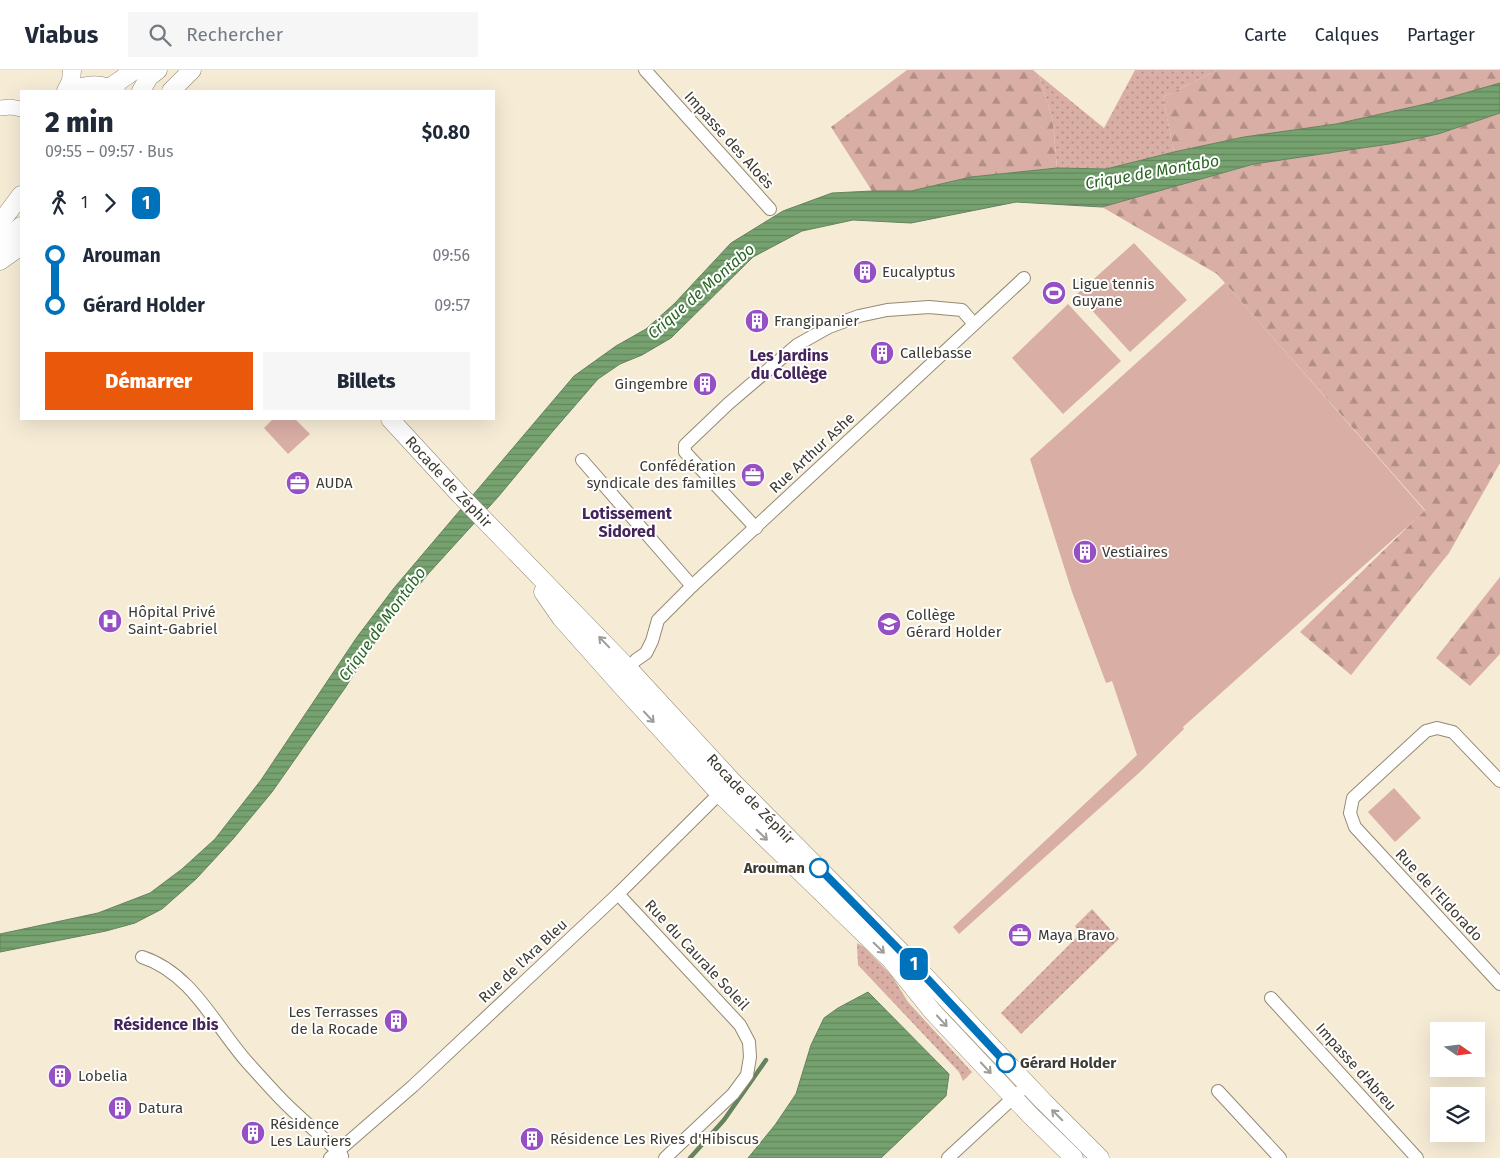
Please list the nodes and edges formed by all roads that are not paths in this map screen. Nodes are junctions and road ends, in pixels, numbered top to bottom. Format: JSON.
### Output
{"nodes":[{"id":1,"x":72,"y":70,"type":"edge"},
{"id":2,"x":93,"y":70,"type":"edge"},
{"id":3,"x":135,"y":70,"type":"edge"},
{"id":4,"x":158,"y":70,"type":"edge"},
{"id":5,"x":192,"y":70,"type":"edge"},
{"id":6,"x":645,"y":70,"type":"edge"},
{"id":7,"x":110,"y":88,"type":"edge"},
{"id":8,"x":66,"y":90,"type":"edge"},
{"id":9,"x":74,"y":90,"type":"edge"},
{"id":10,"x":142,"y":90,"type":"edge"},
{"id":11,"x":172,"y":90,"type":"edge"},
{"id":12,"x":0,"y":98,"type":"edge"},
{"id":13,"x":20,"y":98,"type":"edge"},
{"id":14,"x":0,"y":108,"type":"edge"},
{"id":15,"x":20,"y":109,"type":"edge"},
{"id":16,"x":20,"y":196,"type":"edge"},
{"id":17,"x":770,"y":209,"type":"dead end"},
{"id":18,"x":0,"y":223,"type":"edge"},
{"id":19,"x":20,"y":227,"type":"edge"},
{"id":20,"x":0,"y":244,"type":"edge"},
{"id":21,"x":20,"y":247,"type":"edge"},
{"id":22,"x":0,"y":262,"type":"edge"},
{"id":23,"x":1024,"y":278,"type":"dead end"},
{"id":24,"x":974,"y":324,"type":"junction"},
{"id":25,"x":391,"y":420,"type":"edge"},
{"id":26,"x":582,"y":460,"type":"dead end"},
{"id":27,"x":756,"y":528,"type":"junction"},
{"id":28,"x":509,"y":544,"type":"junction"},
{"id":29,"x":692,"y":586,"type":"junction"},
{"id":30,"x":632,"y":665,"type":"junction"},
{"id":31,"x":617,"y":682,"type":"junction"},
{"id":32,"x":732,"y":781,"type":"junction"},
{"id":33,"x":1500,"y":781,"type":"edge"},
{"id":34,"x":719,"y":793,"type":"junction"},
{"id":35,"x":618,"y":894,"type":"junction"},
{"id":36,"x":142,"y":957,"type":"dead end"},
{"id":37,"x":1500,"y":984,"type":"edge"},
{"id":38,"x":1271,"y":998,"type":"dead end"},
{"id":39,"x":1028,"y":1085,"type":"junction"},
{"id":40,"x":1218,"y":1091,"type":"dead end"},
{"id":41,"x":1014,"y":1098,"type":"junction"},
{"id":42,"x":337,"y":1156,"type":"edge"},
{"id":43,"x":665,"y":1158,"type":"edge"},
{"id":44,"x":948,"y":1158,"type":"edge"},
{"id":45,"x":1074,"y":1158,"type":"edge"},
{"id":46,"x":1100,"y":1158,"type":"edge"},
{"id":47,"x":1280,"y":1158,"type":"edge"},
{"id":48,"x":1417,"y":1158,"type":"edge"}],
"edges":[{"from":1,"to":8,"type":"main road"},
{"from":2,"to":7,"type":"main road"},
{"from":3,"to":7,"type":"main road"},
{"from":4,"to":10,"type":"main road"},
{"from":5,"to":11,"type":"main road"},
{"from":6,"to":17,"type":"street","name":"Impasse des Aloès"},
{"from":7,"to":9,"type":"main road"},
{"from":12,"to":13,"type":"street"},
{"from":14,"to":15,"type":"street"},
{"from":16,"to":18,"type":"main road"},
{"from":19,"to":20,"type":"main road"},
{"from":21,"to":22,"type":"main road"},
{"from":23,"to":24,"type":"street","name":"Rue Arthur Ashe"},
{"from":24,"to":27,"type":"street","name":"Rue Arthur Ashe"},
{"from":24,"to":27,"type":"street"},
{"from":25,"to":28,"type":"main road","name":"Rocade de Zéphir"},
{"from":26,"to":29,"type":"street"},
{"from":27,"to":29,"type":"street","name":"Rue Arthur Ashe"},
{"from":30,"to":28,"type":"main road","name":"Rocade de Zéphir","one_way":true},
{"from":28,"to":31,"type":"main road","name":"Rocade de Zéphir"},
{"from":29,"to":30,"type":"street","name":"Rue Arthur Ashe"},
{"from":30,"to":31,"type":"street","name":"Rue Arthur Ashe"},
{"from":30,"to":32,"type":"main road","name":"Rocade de Zéphir"},
{"from":31,"to":34,"type":"main road","name":"Rocade de Zéphir","one_way":true},
{"from":32,"to":34,"type":"street","name":"Rue de l'Ara Bleu"},
{"from":32,"to":39,"type":"main road","name":"Rocade de Zéphir"},
{"from":33,"to":37,"type":"street","name":"Rue de l'Eldorado"},
{"from":34,"to":35,"type":"street","name":"Rue de l'Ara Bleu"},
{"from":34,"to":41,"type":"main road","name":"Rocade de Zéphir","one_way":true},
{"from":35,"to":42,"type":"street","name":"Rue de l'Ara Bleu"},
{"from":35,"to":43,"type":"street","name":"Rue du Caurale Soleil"},
{"from":36,"to":42,"type":"street"},
{"from":38,"to":48,"type":"street","name":"Impasse d'Abreu"},
{"from":39,"to":41,"type":"street"},
{"from":46,"to":39,"type":"main road","name":"Rocade de Zéphir","one_way":true},
{"from":40,"to":47,"type":"street"},
{"from":41,"to":44,"type":"street"},
{"from":41,"to":45,"type":"main road","name":"Rocade de Zéphir"}]}
